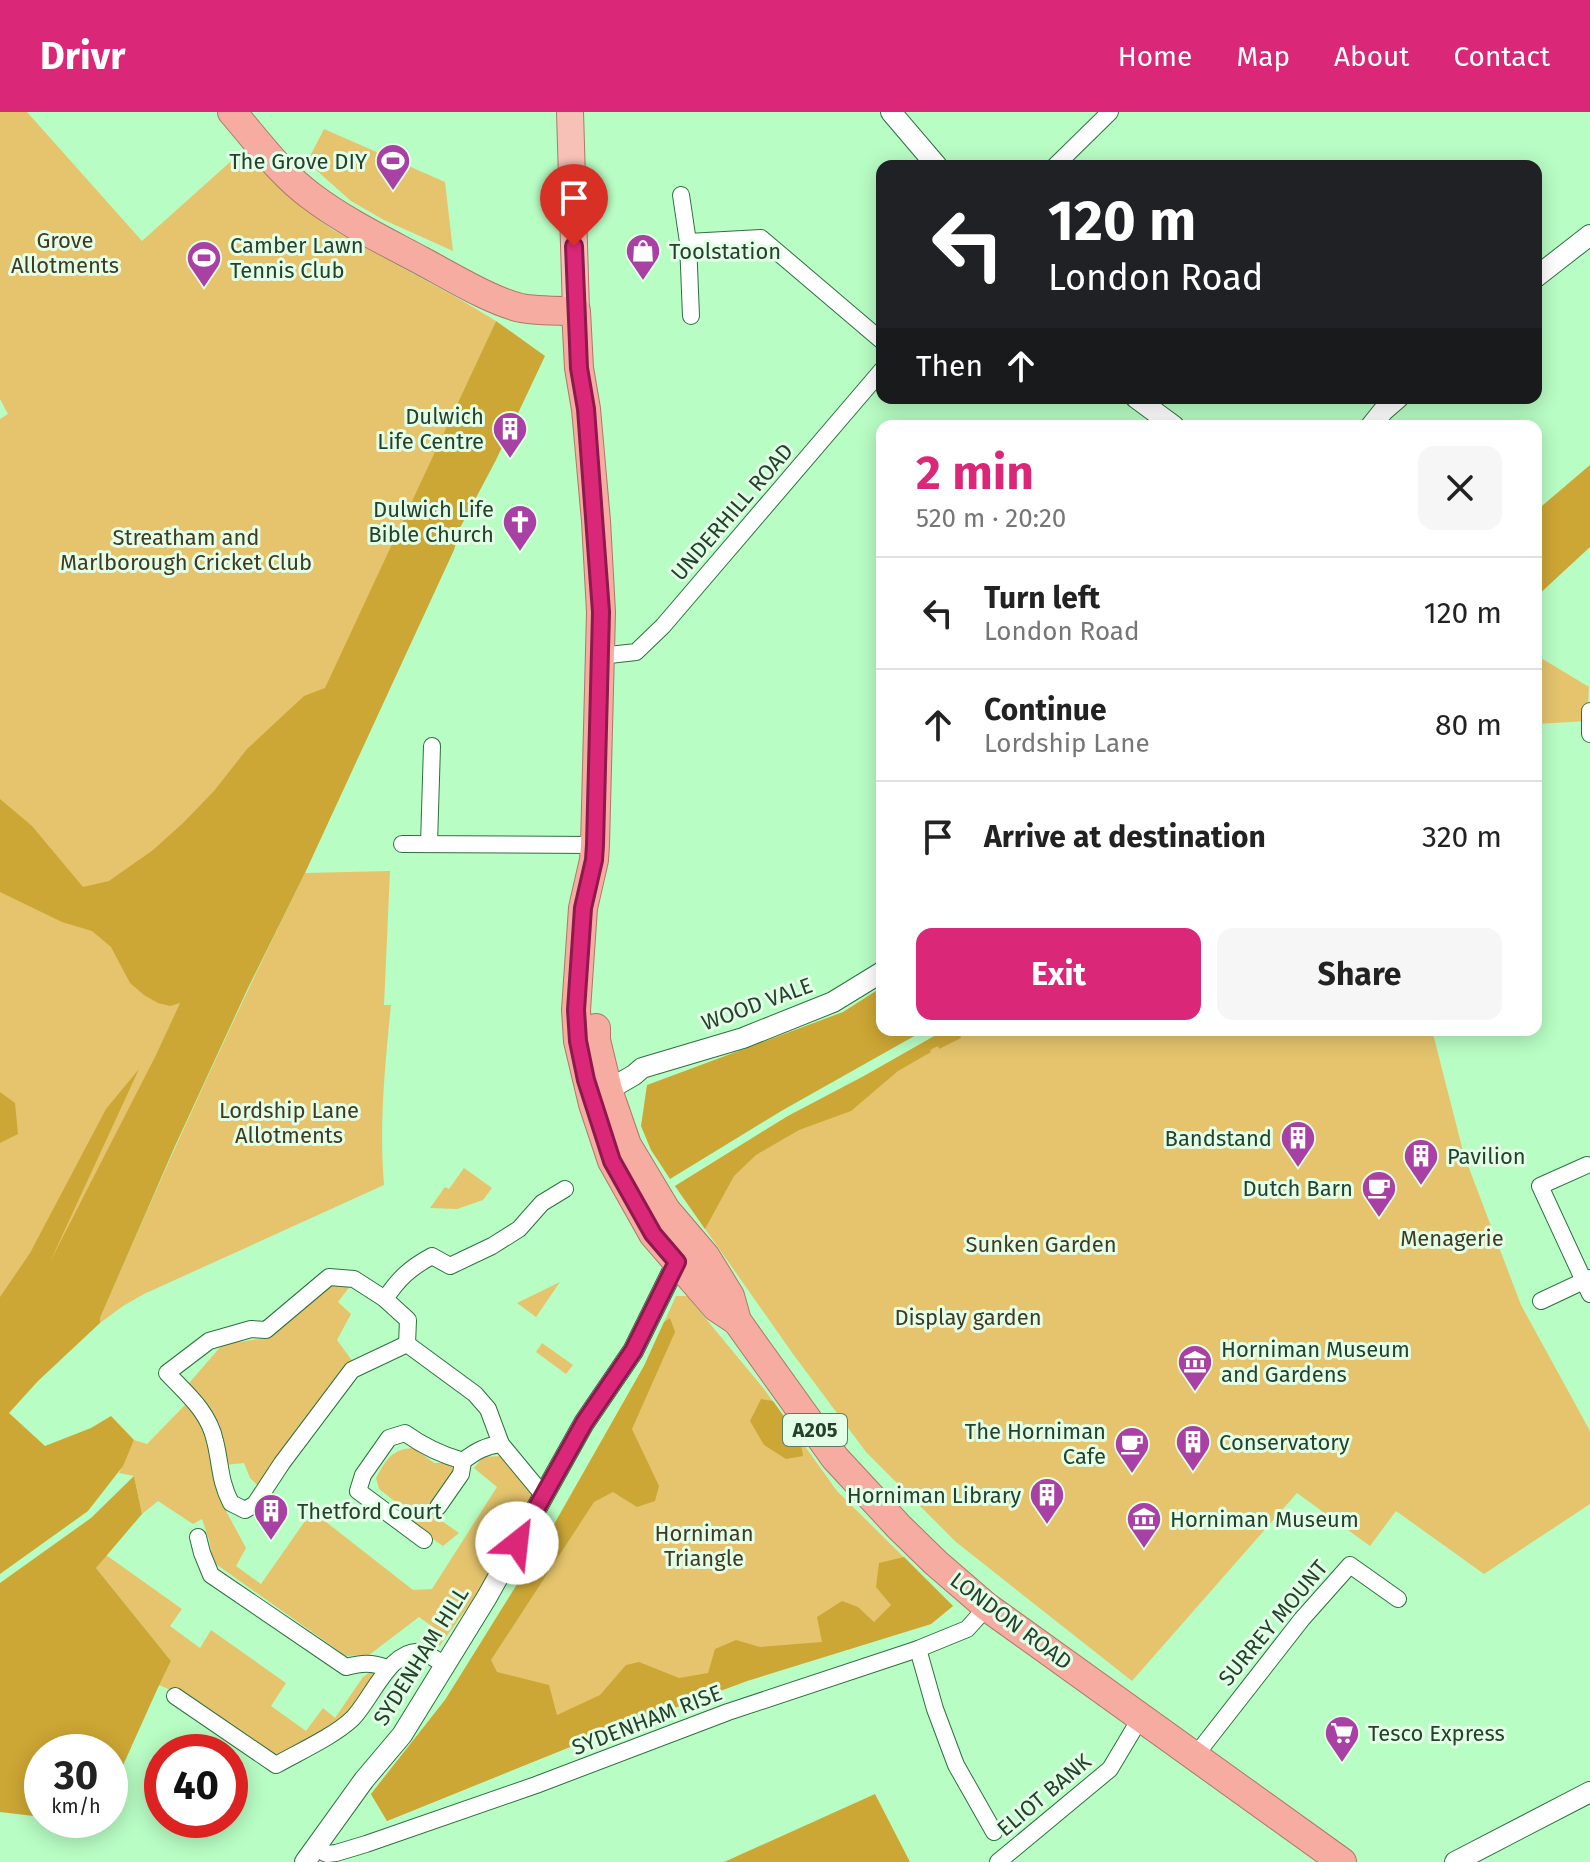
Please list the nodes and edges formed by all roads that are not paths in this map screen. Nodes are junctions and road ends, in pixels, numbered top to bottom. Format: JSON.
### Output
{"nodes":[{"id":1,"x":232,"y":112,"type":"edge"},
{"id":2,"x":570,"y":112,"type":"edge"},
{"id":3,"x":891,"y":112,"type":"edge"},
{"id":4,"x":1110,"y":112,"type":"edge"},
{"id":5,"x":932,"y":160,"type":"edge"},
{"id":6,"x":1061,"y":160,"type":"edge"},
{"id":7,"x":681,"y":195,"type":"dead end"},
{"id":8,"x":1590,"y":235,"type":"edge"},
{"id":9,"x":688,"y":242,"type":"junction"},
{"id":10,"x":1542,"y":272,"type":"edge"},
{"id":11,"x":576,"y":311,"type":"junction"},
{"id":12,"x":691,"y":316,"type":"dead end"},
{"id":13,"x":876,"y":336,"type":"edge"},
{"id":14,"x":876,"y":377,"type":"edge"},
{"id":15,"x":1144,"y":404,"type":"edge"},
{"id":16,"x":1391,"y":404,"type":"edge"},
{"id":17,"x":1166,"y":420,"type":"edge"},
{"id":18,"x":1376,"y":420,"type":"edge"},
{"id":19,"x":600,"y":656,"type":"junction"},
{"id":20,"x":1590,"y":711,"type":"edge"},
{"id":21,"x":1590,"y":734,"type":"edge"},
{"id":22,"x":432,"y":746,"type":"dead end"},
{"id":23,"x":402,"y":844,"type":"dead end"},
{"id":24,"x":429,"y":844,"type":"junction"},
{"id":25,"x":595,"y":853,"type":"junction"},
{"id":26,"x":876,"y":976,"type":"edge"},
{"id":27,"x":599,"y":1079,"type":"junction"},
{"id":28,"x":1587,"y":1165,"type":"dead end"},
{"id":29,"x":565,"y":1189,"type":"dead end"},
{"id":30,"x":666,"y":1210,"type":"junction"},
{"id":31,"x":677,"y":1262,"type":"junction"},
{"id":32,"x":1588,"y":1285,"type":"edge"},
{"id":33,"x":385,"y":1299,"type":"junction"},
{"id":34,"x":1541,"y":1301,"type":"dead end"},
{"id":35,"x":737,"y":1321,"type":"junction"},
{"id":36,"x":407,"y":1344,"type":"junction"},
{"id":37,"x":501,"y":1444,"type":"junction"},
{"id":38,"x":463,"y":1461,"type":"junction"},
{"id":39,"x":544,"y":1496,"type":"junction"},
{"id":40,"x":438,"y":1507,"type":"dead end"},
{"id":41,"x":198,"y":1537,"type":"dead end"},
{"id":42,"x":424,"y":1540,"type":"dead end"},
{"id":43,"x":1398,"y":1599,"type":"dead end"},
{"id":44,"x":987,"y":1607,"type":"junction"},
{"id":45,"x":918,"y":1649,"type":"junction"},
{"id":46,"x":445,"y":1665,"type":"junction"},
{"id":47,"x":387,"y":1668,"type":"junction"},
{"id":48,"x":175,"y":1696,"type":"dead end"},
{"id":49,"x":1141,"y":1717,"type":"junction"},
{"id":50,"x":1195,"y":1756,"type":"junction"},
{"id":51,"x":1590,"y":1792,"type":"edge"},
{"id":52,"x":994,"y":1832,"type":"dead end"},
{"id":53,"x":310,"y":1855,"type":"edge"},
{"id":54,"x":998,"y":1862,"type":"edge"},
{"id":55,"x":1342,"y":1862,"type":"edge"},
{"id":56,"x":1455,"y":1862,"type":"edge"}],
"edges":[{"from":1,"to":11,"type":"highway"},
{"from":2,"to":11,"type":"main road"},
{"from":3,"to":5,"type":"street"},
{"from":4,"to":6,"type":"street"},
{"from":7,"to":9,"type":"street"},
{"from":8,"to":10,"type":"street"},
{"from":9,"to":12,"type":"street"},
{"from":9,"to":13,"type":"street"},
{"from":11,"to":19,"type":"highway","number":"A205"},
{"from":14,"to":19,"type":"street","name":"UNDERHILL ROAD"},
{"from":15,"to":17,"type":"street"},
{"from":16,"to":18,"type":"street"},
{"from":19,"to":25,"type":"highway","number":"A205"},
{"from":20,"to":21,"type":"street"},
{"from":22,"to":24,"type":"street"},
{"from":23,"to":24,"type":"street"},
{"from":24,"to":25,"type":"street"},
{"from":25,"to":27,"type":"highway","name":"LONDON ROAD","number":"A205"},
{"from":26,"to":27,"type":"street","name":"WOOD VALE"},
{"from":27,"to":30,"type":"highway","name":"LONDON ROAD","number":"A205"},
{"from":27,"to":31,"type":"highway","name":"LONDON ROAD","number":"A205"},
{"from":28,"to":32,"type":"street"},
{"from":29,"to":33,"type":"street"},
{"from":30,"to":31,"type":"street"},
{"from":30,"to":35,"type":"highway","name":"LONDON ROAD","number":"A205"},
{"from":31,"to":35,"type":"highway","name":"LONDON ROAD","number":"A205"},
{"from":31,"to":39,"type":"street","name":"SYDENHAM HILL"},
{"from":32,"to":34,"type":"street"},
{"from":33,"to":36,"type":"street"},
{"from":33,"to":36,"type":"street"},
{"from":35,"to":44,"type":"highway","name":"LONDON ROAD","number":"A205"},
{"from":36,"to":37,"type":"street"},
{"from":37,"to":38,"type":"street"},
{"from":37,"to":39,"type":"street"},
{"from":38,"to":40,"type":"street"},
{"from":38,"to":42,"type":"street"},
{"from":39,"to":46,"type":"street","name":"SYDENHAM HILL"},
{"from":41,"to":47,"type":"street"},
{"from":43,"to":50,"type":"street","name":"SURREY MOUNT"},
{"from":44,"to":45,"type":"street","name":"SYDENHAM RISE"},
{"from":44,"to":49,"type":"highway","name":"LONDON ROAD","number":"A205"},
{"from":45,"to":52,"type":"street"},
{"from":45,"to":53,"type":"street","name":"SYDENHAM RISE"},
{"from":46,"to":47,"type":"street"},
{"from":46,"to":53,"type":"street","name":"SYDENHAM HILL"},
{"from":47,"to":48,"type":"street"},
{"from":49,"to":50,"type":"highway","name":"LONDON ROAD","number":"A205"},
{"from":49,"to":54,"type":"street","name":"ELIOT BANK"},
{"from":50,"to":55,"type":"highway","name":"LONDON ROAD","number":"A205"},
{"from":51,"to":56,"type":"street"}]}
